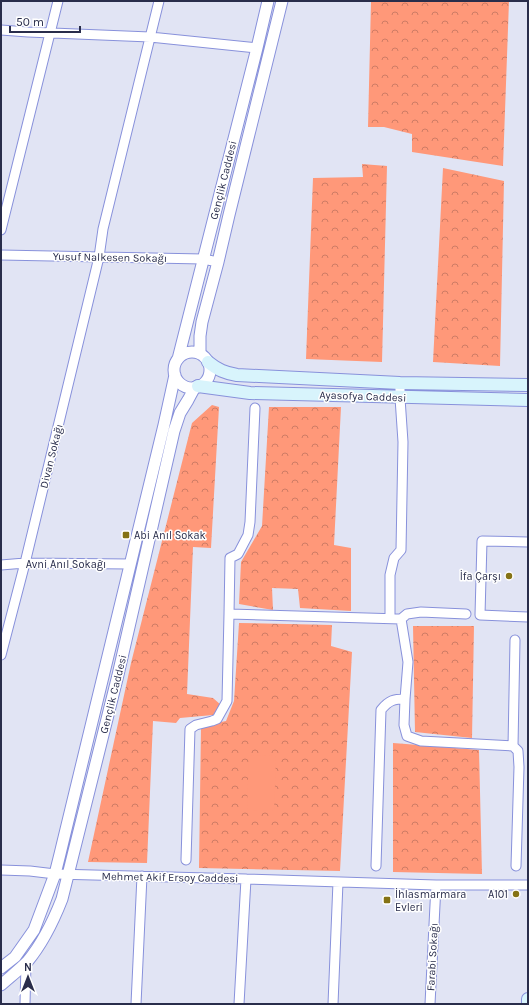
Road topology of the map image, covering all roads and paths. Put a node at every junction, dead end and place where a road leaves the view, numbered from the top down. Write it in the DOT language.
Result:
graph roads {
  1 [pos="58,1"];
  2 [pos="158,1"];
  3 [pos="268,1"];
  4 [pos="282,1"];
  5 [pos="1,30"];
  6 [pos="50,33"];
  7 [pos="150,37"];
  8 [pos="257,48"];
  9 [pos="1,230"];
  10 [pos="1,255"];
  11 [pos="99,257"];
  12 [pos="203,259"];
  13 [pos="218,262"];
  14 [pos="204,358"];
  15 [pos="178,359"];
  16 [pos="175,376"];
  17 [pos="400,383"];
  18 [pos="528,385"];
  19 [pos="197,387"];
  20 [pos="400,398"];
  21 [pos="528,400"];
  22 [pos="255,408"];
  23 [pos="528,542"];
  24 [pos="25,563"];
  25 [pos="1,564"];
  26 [pos="130,564"];
  27 [pos="228,614"];
  28 [pos="466,614"];
  29 [pos="528,617"];
  30 [pos="390,618"];
  31 [pos="401,619"];
  32 [pos="515,640"];
  33 [pos="1,655"];
  34 [pos="405,699"];
  35 [pos="513,746"];
  36 [pos="186,860"];
  37 [pos="376,866"];
  38 [pos="516,866"];
  39 [pos="1,870"];
  40 [pos="54,874"];
  41 [pos="68,874"];
  42 [pos="142,876"];
  43 [pos="246,879"];
  44 [pos="338,882"];
  45 [pos="436,885"];
  46 [pos="528,885"];
  47 [pos="26,962"];
  48 [pos="1,968"];
  49 [pos="1,985"];
  50 [pos="528,1000"];
  51 [pos="25,1004"];
  52 [pos="136,1004"];
  53 [pos="239,1004"];
  54 [pos="333,1004"];
  55 [pos="430,1004"];
  56 [pos="528,1004"];
  1 -- 6 [label="street"];
  2 -- 7 [label="street, Divan Sokağı"];
  3 -- 8 [label="street, Gençlik Caddesi"];
  4 -- 13 [label="street, Gençlik Caddesi"];
  5 -- 6 [label="street"];
  6 -- 7 [label="street"];
  6 -- 9 [label="street"];
  7 -- 8 [label="street"];
  7 -- 11 [label="street, Divan Sokağı"];
  8 -- 12 [label="street, Gençlik Caddesi"];
  10 -- 11 [label="street, Yusuf Nalkesen Sokağı"];
  11 -- 12 [label="street, Yusuf Nalkesen Sokağı"];
  11 -- 24 [label="street, Divan Sokağı"];
  12 -- 13 [label="street, Yusuf Nalkesen Sokağı"];
  12 -- 15 [label="street, Gençlik Caddesi"];
  13 -- 14 [label="street, Gençlik Caddesi"];
  14 -- 15 [label="street"];
  14 -- 17 [label="main road, Ayasofya Caddesi"];
  14 -- 19 [label="street"];
  15 -- 16 [label="street"];
  16 -- 19 [label="street"];
  16 -- 26 [label="street, Gençlik Caddesi"];
  17 -- 18 [label="main road, Ayasofya Caddesi"];
  17 -- 20 [label="street"];
  19 -- 20 [label="main road, Ayasofya Caddesi"];
  19 -- 41 [label="street, Gençlik Caddesi"];
  20 -- 21 [label="main road, Ayasofya Caddesi"];
  20 -- 30 [label="street"];
  22 -- 27 [label="street"];
  23 -- 29 [label="street"];
  24 -- 25 [label="street, Avni Anıl Sokağı"];
  24 -- 26 [label="street, Avni Anıl Sokağı"];
  24 -- 33 [label="street, Divan Sokağı"];
  26 -- 40 [label="street, Gençlik Caddesi"];
  27 -- 30 [label="street"];
  27 -- 36 [label="street"];
  28 -- 31 [label="street"];
  30 -- 31 [label="street"];
  31 -- 34 [label="street"];
  32 -- 35 [label="street"];
  34 -- 35 [label="street"];
  34 -- 37 [label="street"];
  35 -- 38 [label="street"];
  39 -- 40 [label="street, Mehmet Akif Ersoy Caddesi"];
  40 -- 41 [label="street, Mehmet Akif Ersoy Caddesi"];
  40 -- 48 [label="street, Gençlik Caddesi"];
  41 -- 42 [label="street, Mehmet Akif Ersoy Caddesi"];
  41 -- 47 [label="street, Gençlik Caddesi"];
  42 -- 43 [label="street, Mehmet Akif Ersoy Caddesi"];
  42 -- 52 [label="street"];
  43 -- 44 [label="street, Mehmet Akif Ersoy Caddesi"];
  43 -- 53 [label="street"];
  44 -- 45 [label="street, Mehmet Akif Ersoy Caddesi"];
  44 -- 54 [label="street"];
  45 -- 46 [label="street, Mehmet Akif Ersoy Caddesi"];
  45 -- 55 [label="street, Farabi Sokağı"];
  47 -- 49 [label="street, Gençlik Caddesi"];
  47 -- 51 [label="street"];
  50 -- 56 [label="main road"];
}
